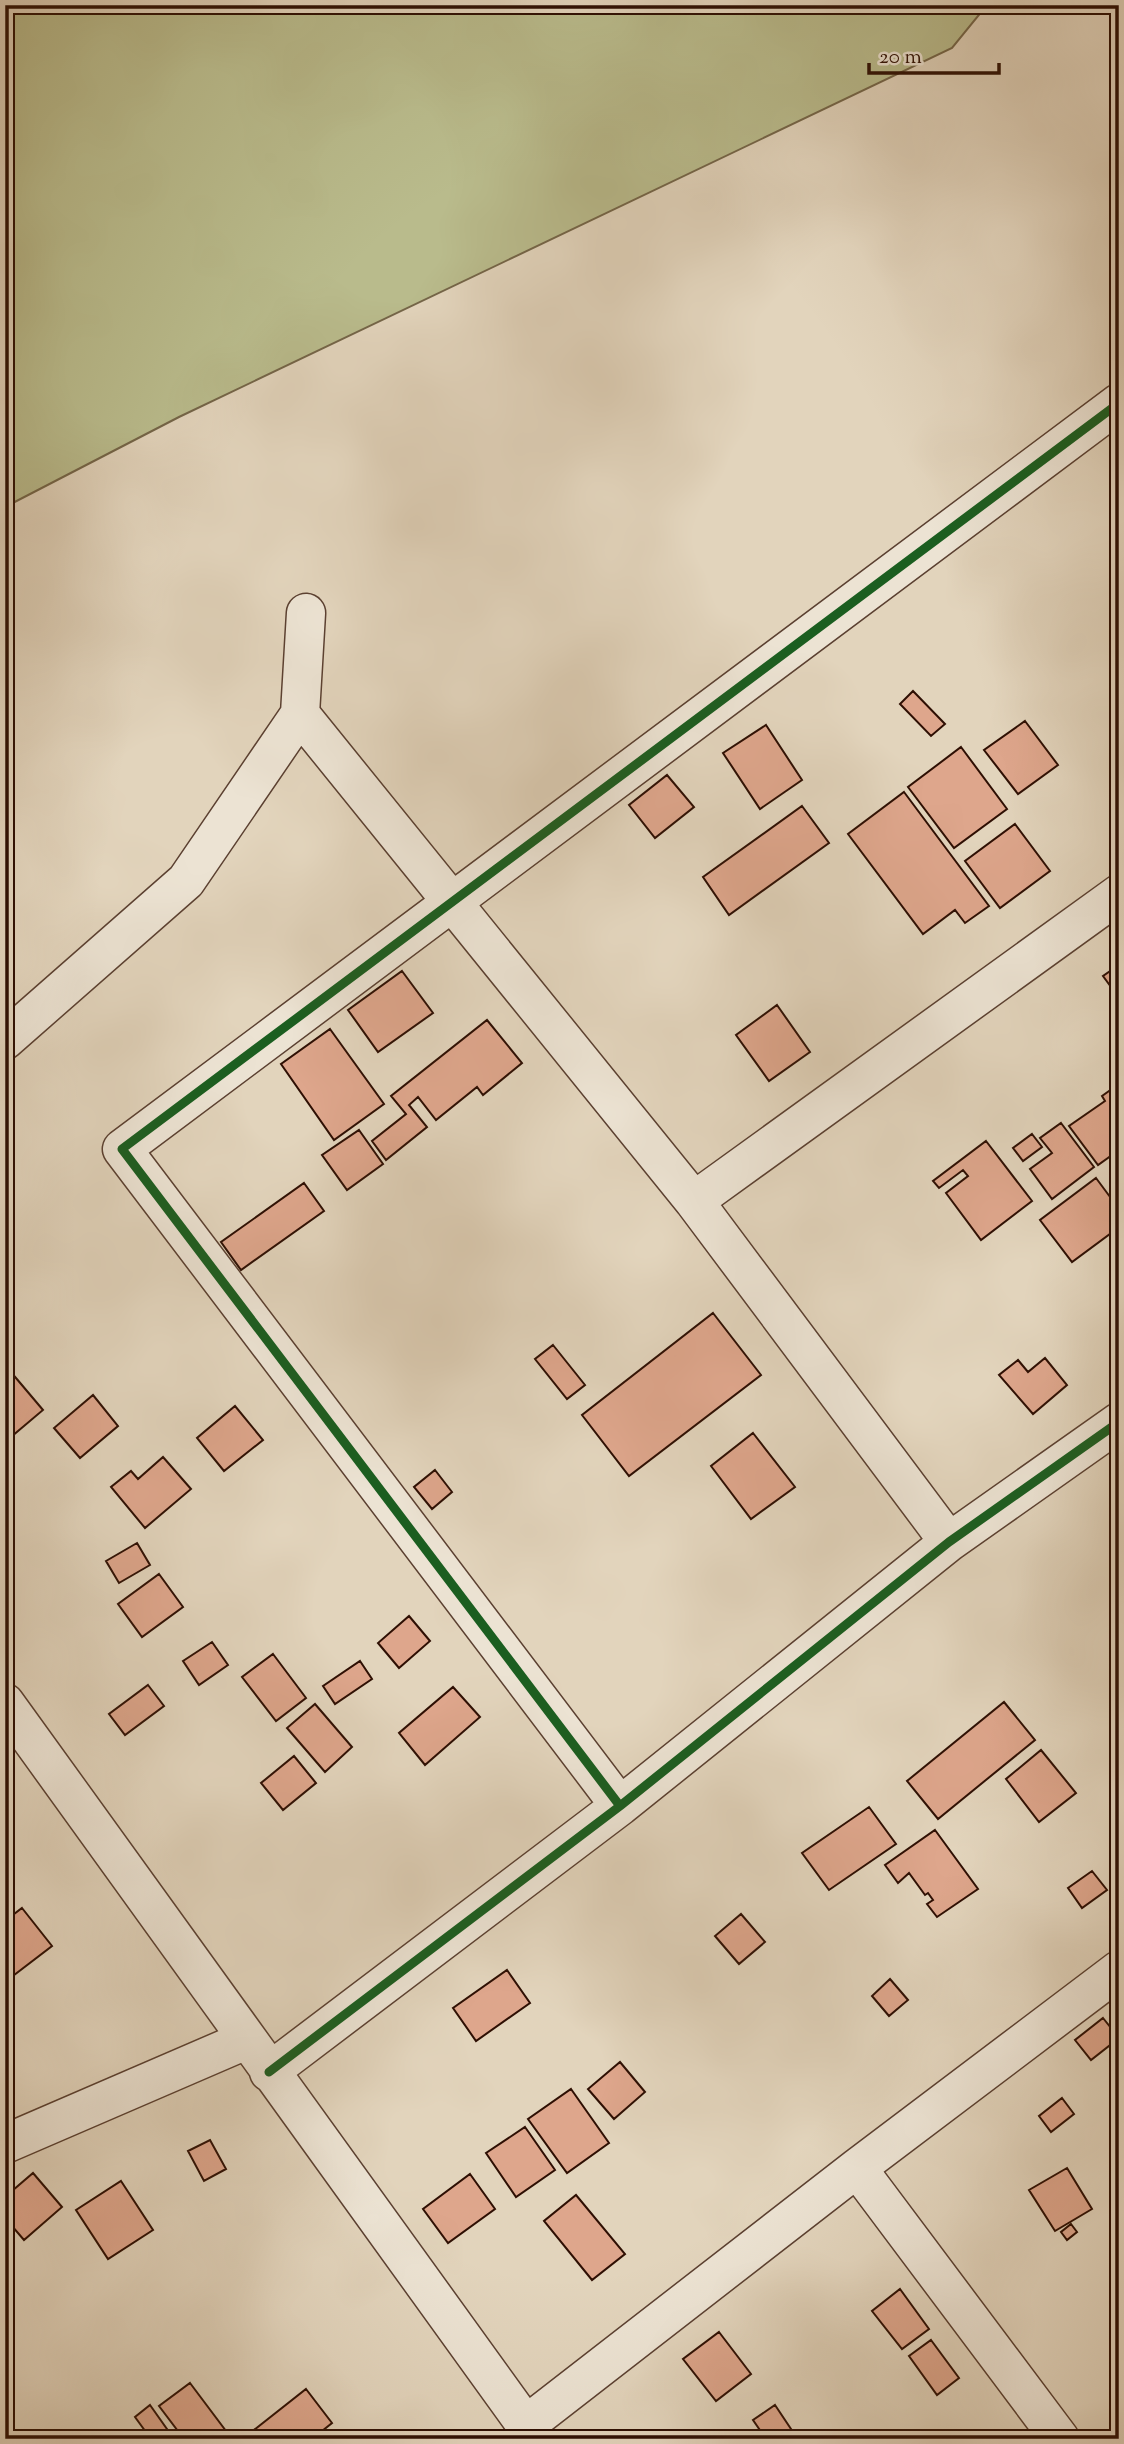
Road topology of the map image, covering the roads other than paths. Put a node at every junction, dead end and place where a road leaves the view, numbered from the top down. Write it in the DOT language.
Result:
graph roads {
  1 [pos="1118,405"];
  2 [pos="306,613"];
  3 [pos="300,714"];
  4 [pos="1119,894"];
  5 [pos="452,900"];
  6 [pos="5,1040"];
  7 [pos="694,1201"];
  8 [pos="1119,1422"];
  9 [pos="949,1542"];
  10 [pos="5,1703"];
  11 [pos="621,1806"];
  12 [pos="1119,1970"];
  13 [pos="246,2040"];
  14 [pos="269,2072"];
  15 [pos="5,2144"];
  16 [pos="857,2168"];
  17 [pos="531,2432"];
  18 [pos="1060,2439"];
  1 -- 5 [label="street"];
  2 -- 3 [label="street"];
  3 -- 5 [label="street"];
  3 -- 6 [label="street"];
  4 -- 7 [label="street"];
  5 -- 7 [label="street"];
  5 -- 11 [label="street"];
  7 -- 9 [label="street"];
  8 -- 9 [label="street"];
  9 -- 11 [label="street"];
  10 -- 13 [label="street"];
  11 -- 14 [label="street"];
  12 -- 16 [label="street"];
  13 -- 14 [label="street"];
  13 -- 15 [label="street"];
  14 -- 17 [label="street"];
  16 -- 17 [label="street"];
  16 -- 18 [label="street"];
}
